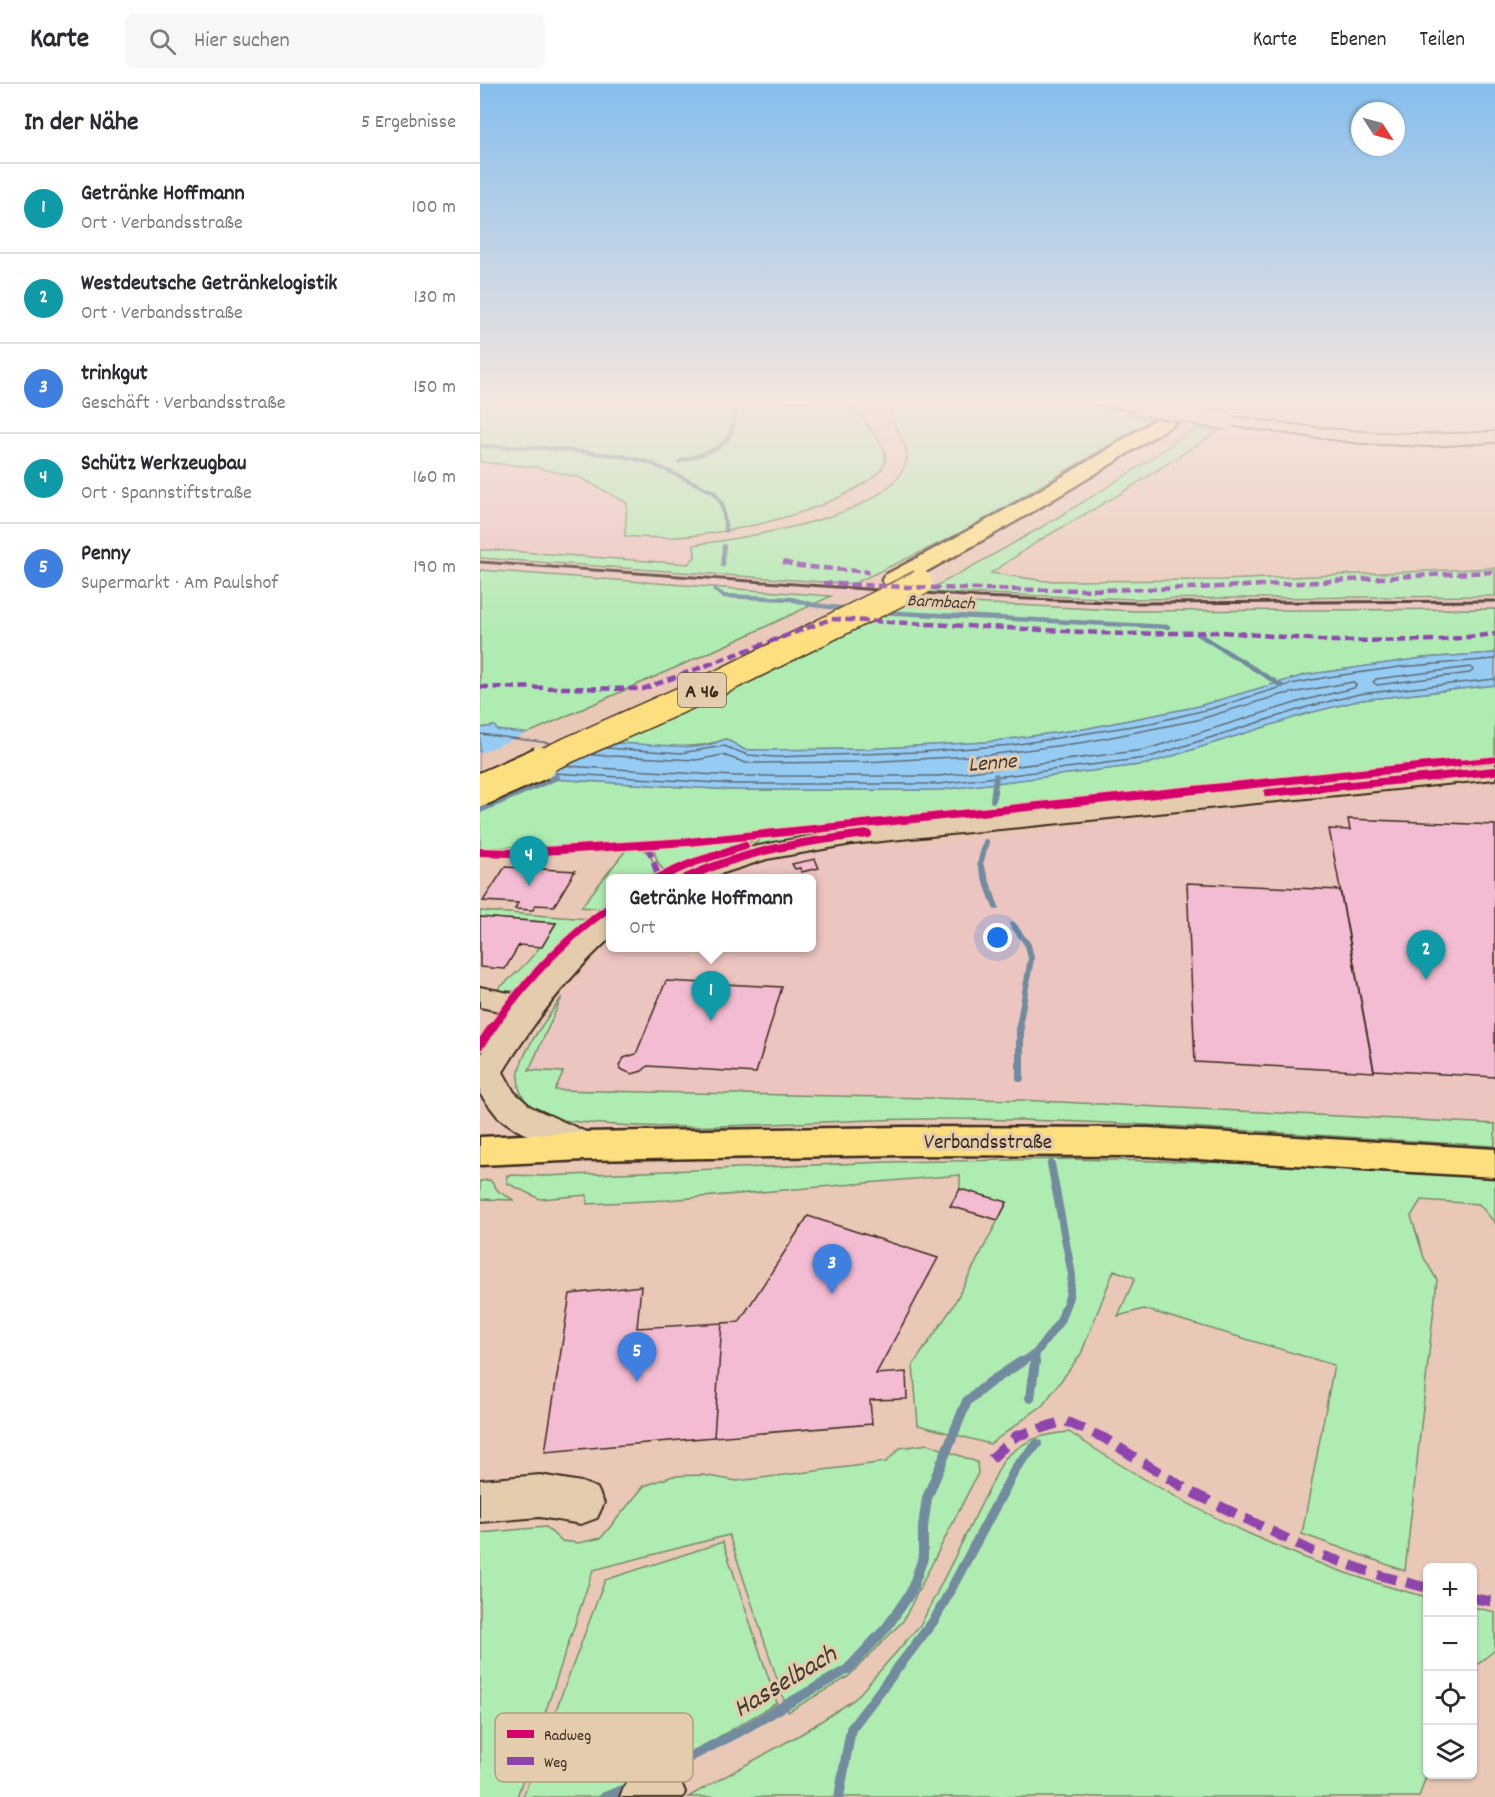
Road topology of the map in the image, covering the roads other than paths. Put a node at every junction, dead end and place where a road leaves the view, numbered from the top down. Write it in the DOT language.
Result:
graph roads {
  1 [pos="1071,481"];
  2 [pos="1097,481"];
  3 [pos="480,771"];
  4 [pos="1495,771"];
  5 [pos="480,790"];
  6 [pos="699,874"];
  7 [pos="606,927"];
  8 [pos="480,997"];
  9 [pos="529,1007"];
  10 [pos="483,1077"];
  11 [pos="584,1146"];
  12 [pos="480,1151"];
  13 [pos="1495,1163"];
  14 [pos="480,1501"];
  15 [pos="581,1503"];
  1 -- 3 [label="main road, A 46"];
  2 -- 5 [label="main road, A 46, bridge"];
  4 -- 6 [label="street"];
  7 -- 9 [label="street"];
  8 -- 9 [label="street"];
  9 -- 10 [label="street"];
  10 -- 11 [label="street"];
  11 -- 12 [label="main road, Verbandsstraße"];
  11 -- 13 [label="main road, Verbandsstraße"];
  14 -- 15 [label="street"];
}
